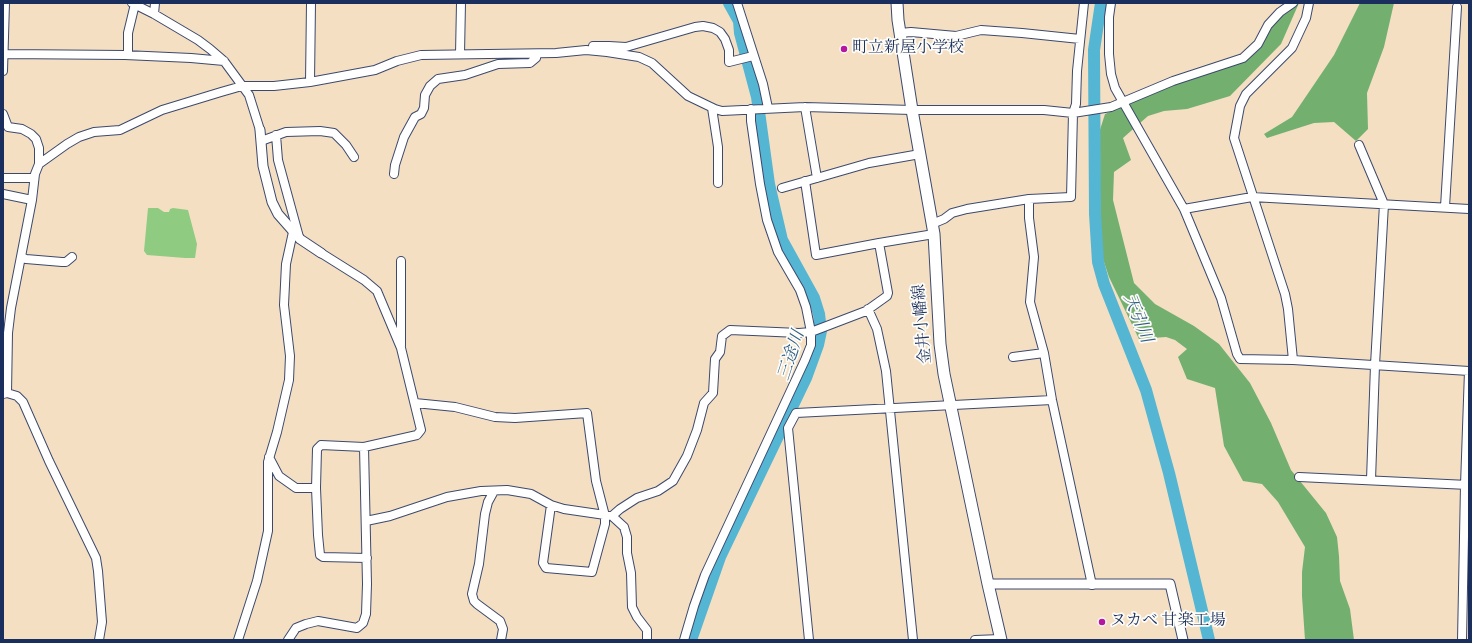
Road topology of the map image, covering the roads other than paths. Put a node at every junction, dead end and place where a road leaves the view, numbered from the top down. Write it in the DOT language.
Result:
graph roads {
  1 [pos="5,3"];
  2 [pos="133,3"];
  3 [pos="155,3"];
  4 [pos="311,3"];
  5 [pos="461,3"];
  6 [pos="737,3"];
  7 [pos="897,3"];
  8 [pos="1084,3"];
  9 [pos="1111,3"];
  10 [pos="1293,3"];
  11 [pos="1309,3"];
  12 [pos="1457,7"];
  13 [pos="154,14"];
  14 [pos="900,33"];
  15 [pos="1080,39"];
  16 [pos="555,49"];
  17 [pos="5,54"];
  18 [pos="460,54"];
  19 [pos="538,54"];
  20 [pos="128,55"];
  21 [pos="753,56"];
  22 [pos="224,61"];
  23 [pos="3,71"];
  24 [pos="310,82"];
  25 [pos="242,86"];
  26 [pos="1122,102"];
  27 [pos="805,107"];
  28 [pos="712,108"];
  29 [pos="767,108"];
  30 [pos="751,109"];
  31 [pos="912,110"];
  32 [pos="1074,113"];
  33 [pos="3,114"];
  34 [pos="260,130"];
  35 [pos="276,135"];
  36 [pos="261,141"];
  37 [pos="1359,145"];
  38 [pos="920,154"];
  39 [pos="354,157"];
  40 [pos="40,164"];
  41 [pos="394,174"];
  42 [pos="3,178"];
  43 [pos="34,178"];
  44 [pos="818,178"];
  45 [pos="805,182"];
  46 [pos="718,183"];
  47 [pos="782,188"];
  48 [pos="3,194"];
  49 [pos="1252,197"];
  50 [pos="1029,199"];
  51 [pos="32,200"];
  52 [pos="1384,204"];
  53 [pos="1445,207"];
  54 [pos="1184,209"];
  55 [pos="1469,209"];
  56 [pos="933,229"];
  57 [pos="293,232"];
  58 [pos="300,239"];
  59 [pos="879,243"];
  60 [pos="320,252"];
  61 [pos="21,257"];
  62 [pos="72,257"];
  63 [pos="401,261"];
  64 [pos="868,309"];
  65 [pos="811,332"];
  66 [pos="401,348"];
  67 [pos="1044,353"];
  68 [pos="1013,358"];
  69 [pos="1293,360"];
  70 [pos="1375,366"];
  71 [pos="1469,371"];
  72 [pos="5,394"];
  73 [pos="1052,400"];
  74 [pos="415,403"];
  75 [pos="951,405"];
  76 [pos="890,409"];
  77 [pos="364,447"];
  78 [pos="269,457"];
  79 [pos="1299,476"];
  80 [pos="1370,480"];
  81 [pos="1467,485"];
  82 [pos="316,488"];
  83 [pos="494,491"];
  84 [pos="551,505"];
  85 [pos="608,516"];
  86 [pos="366,521"];
  87 [pos="367,558"];
  88 [pos="988,584"];
  89 [pos="1092,585"];
  90 [pos="1001,639"];
  91 [pos="99,640"];
  92 [pos="238,640"];
  93 [pos="288,640"];
  94 [pos="501,640"];
  95 [pos="647,640"];
  96 [pos="684,640"];
  97 [pos="809,640"];
  98 [pos="913,640"];
  99 [pos="975,640"];
  100 [pos="1183,640"];
  101 [pos="1462,640"];
  1 -- 17 [label="street"];
  2 -- 13 [label="street"];
  2 -- 20 [label="street"];
  3 -- 13 [label="street"];
  4 -- 24 [label="street"];
  5 -- 18 [label="street"];
  6 -- 21 [label="street"];
  7 -- 14 [label="main road, 金井小幡線"];
  8 -- 15 [label="street"];
  9 -- 26 [label="street"];
  10 -- 26 [label="street"];
  11 -- 49 [label="street"];
  12 -- 53 [label="street"];
  13 -- 22 [label="street"];
  14 -- 15 [label="street"];
  14 -- 31 [label="main road, 金井小幡線"];
  15 -- 32 [label="street"];
  16 -- 21 [label="street"];
  17 -- 20 [label="street"];
  17 -- 23 [label="street"];
  18 -- 19 [label="street"];
  18 -- 24 [label="street"];
  19 -- 28 [label="street"];
  19 -- 41 [label="street"];
  20 -- 22 [label="street"];
  21 -- 29 [label="street"];
  22 -- 25 [label="street"];
  24 -- 25 [label="street"];
  25 -- 34 [label="street"];
  25 -- 40 [label="street"];
  26 -- 32 [label="street"];
  26 -- 54 [label="street"];
  27 -- 29 [label="street"];
  27 -- 31 [label="street"];
  27 -- 44 [label="street"];
  28 -- 30 [label="street"];
  28 -- 46 [label="street"];
  29 -- 30 [label="street"];
  30 -- 65 [label="street"];
  31 -- 32 [label="street"];
  31 -- 38 [label="main road, 金井小幡線"];
  32 -- 50 [label="street"];
  33 -- 40 [label="street"];
  34 -- 36 [label="street"];
  35 -- 36 [label="street"];
  35 -- 39 [label="street"];
  35 -- 58 [label="street"];
  36 -- 57 [label="street"];
  37 -- 52 [label="street"];
  38 -- 44 [label="street"];
  38 -- 56 [label="main road, 金井小幡線"];
  40 -- 43 [label="street"];
  42 -- 43 [label="street"];
  43 -- 51 [label="street"];
  44 -- 45 [label="street"];
  45 -- 47 [label="street"];
  45 -- 59 [label="street"];
  48 -- 51 [label="street"];
  49 -- 52 [label="street"];
  49 -- 54 [label="street"];
  49 -- 69 [label="street"];
  50 -- 56 [label="street"];
  50 -- 67 [label="street"];
  51 -- 61 [label="street"];
  52 -- 53 [label="street"];
  52 -- 70 [label="street"];
  53 -- 55 [label="street"];
  54 -- 69 [label="street"];
  56 -- 59 [label="street"];
  56 -- 75 [label="main road, 金井小幡線"];
  57 -- 58 [label="street"];
  57 -- 78 [label="street"];
  58 -- 60 [label="street"];
  59 -- 64 [label="street"];
  60 -- 66 [label="street"];
  61 -- 62 [label="street"];
  61 -- 72 [label="street"];
  63 -- 66 [label="street"];
  64 -- 65 [label="street"];
  64 -- 76 [label="street"];
  65 -- 85 [label="street"];
  65 -- 96 [label="street"];
  66 -- 74 [label="street"];
  67 -- 68 [label="street"];
  67 -- 73 [label="street"];
  69 -- 70 [label="street"];
  70 -- 71 [label="street"];
  70 -- 80 [label="street"];
  71 -- 81 [label="street"];
  72 -- 91 [label="street"];
  73 -- 75 [label="street"];
  73 -- 89 [label="street"];
  74 -- 77 [label="street"];
  74 -- 85 [label="street"];
  75 -- 76 [label="street"];
  75 -- 88 [label="main road, 金井小幡線"];
  76 -- 97 [label="street"];
  76 -- 98 [label="street"];
  77 -- 82 [label="street"];
  77 -- 86 [label="street"];
  78 -- 82 [label="street"];
  78 -- 92 [label="street"];
  79 -- 80 [label="street"];
  80 -- 81 [label="street"];
  81 -- 101 [label="street"];
  82 -- 87 [label="street"];
  83 -- 84 [label="street"];
  83 -- 86 [label="street"];
  83 -- 94 [label="street"];
  84 -- 85 [label="street"];
  84 -- 85 [label="street"];
  85 -- 95 [label="street"];
  86 -- 87 [label="street"];
  87 -- 93 [label="street"];
  88 -- 89 [label="street"];
  88 -- 90 [label="main road, 金井小幡線"];
  89 -- 100 [label="street"];
  90 -- 99 [label="street"];
}
